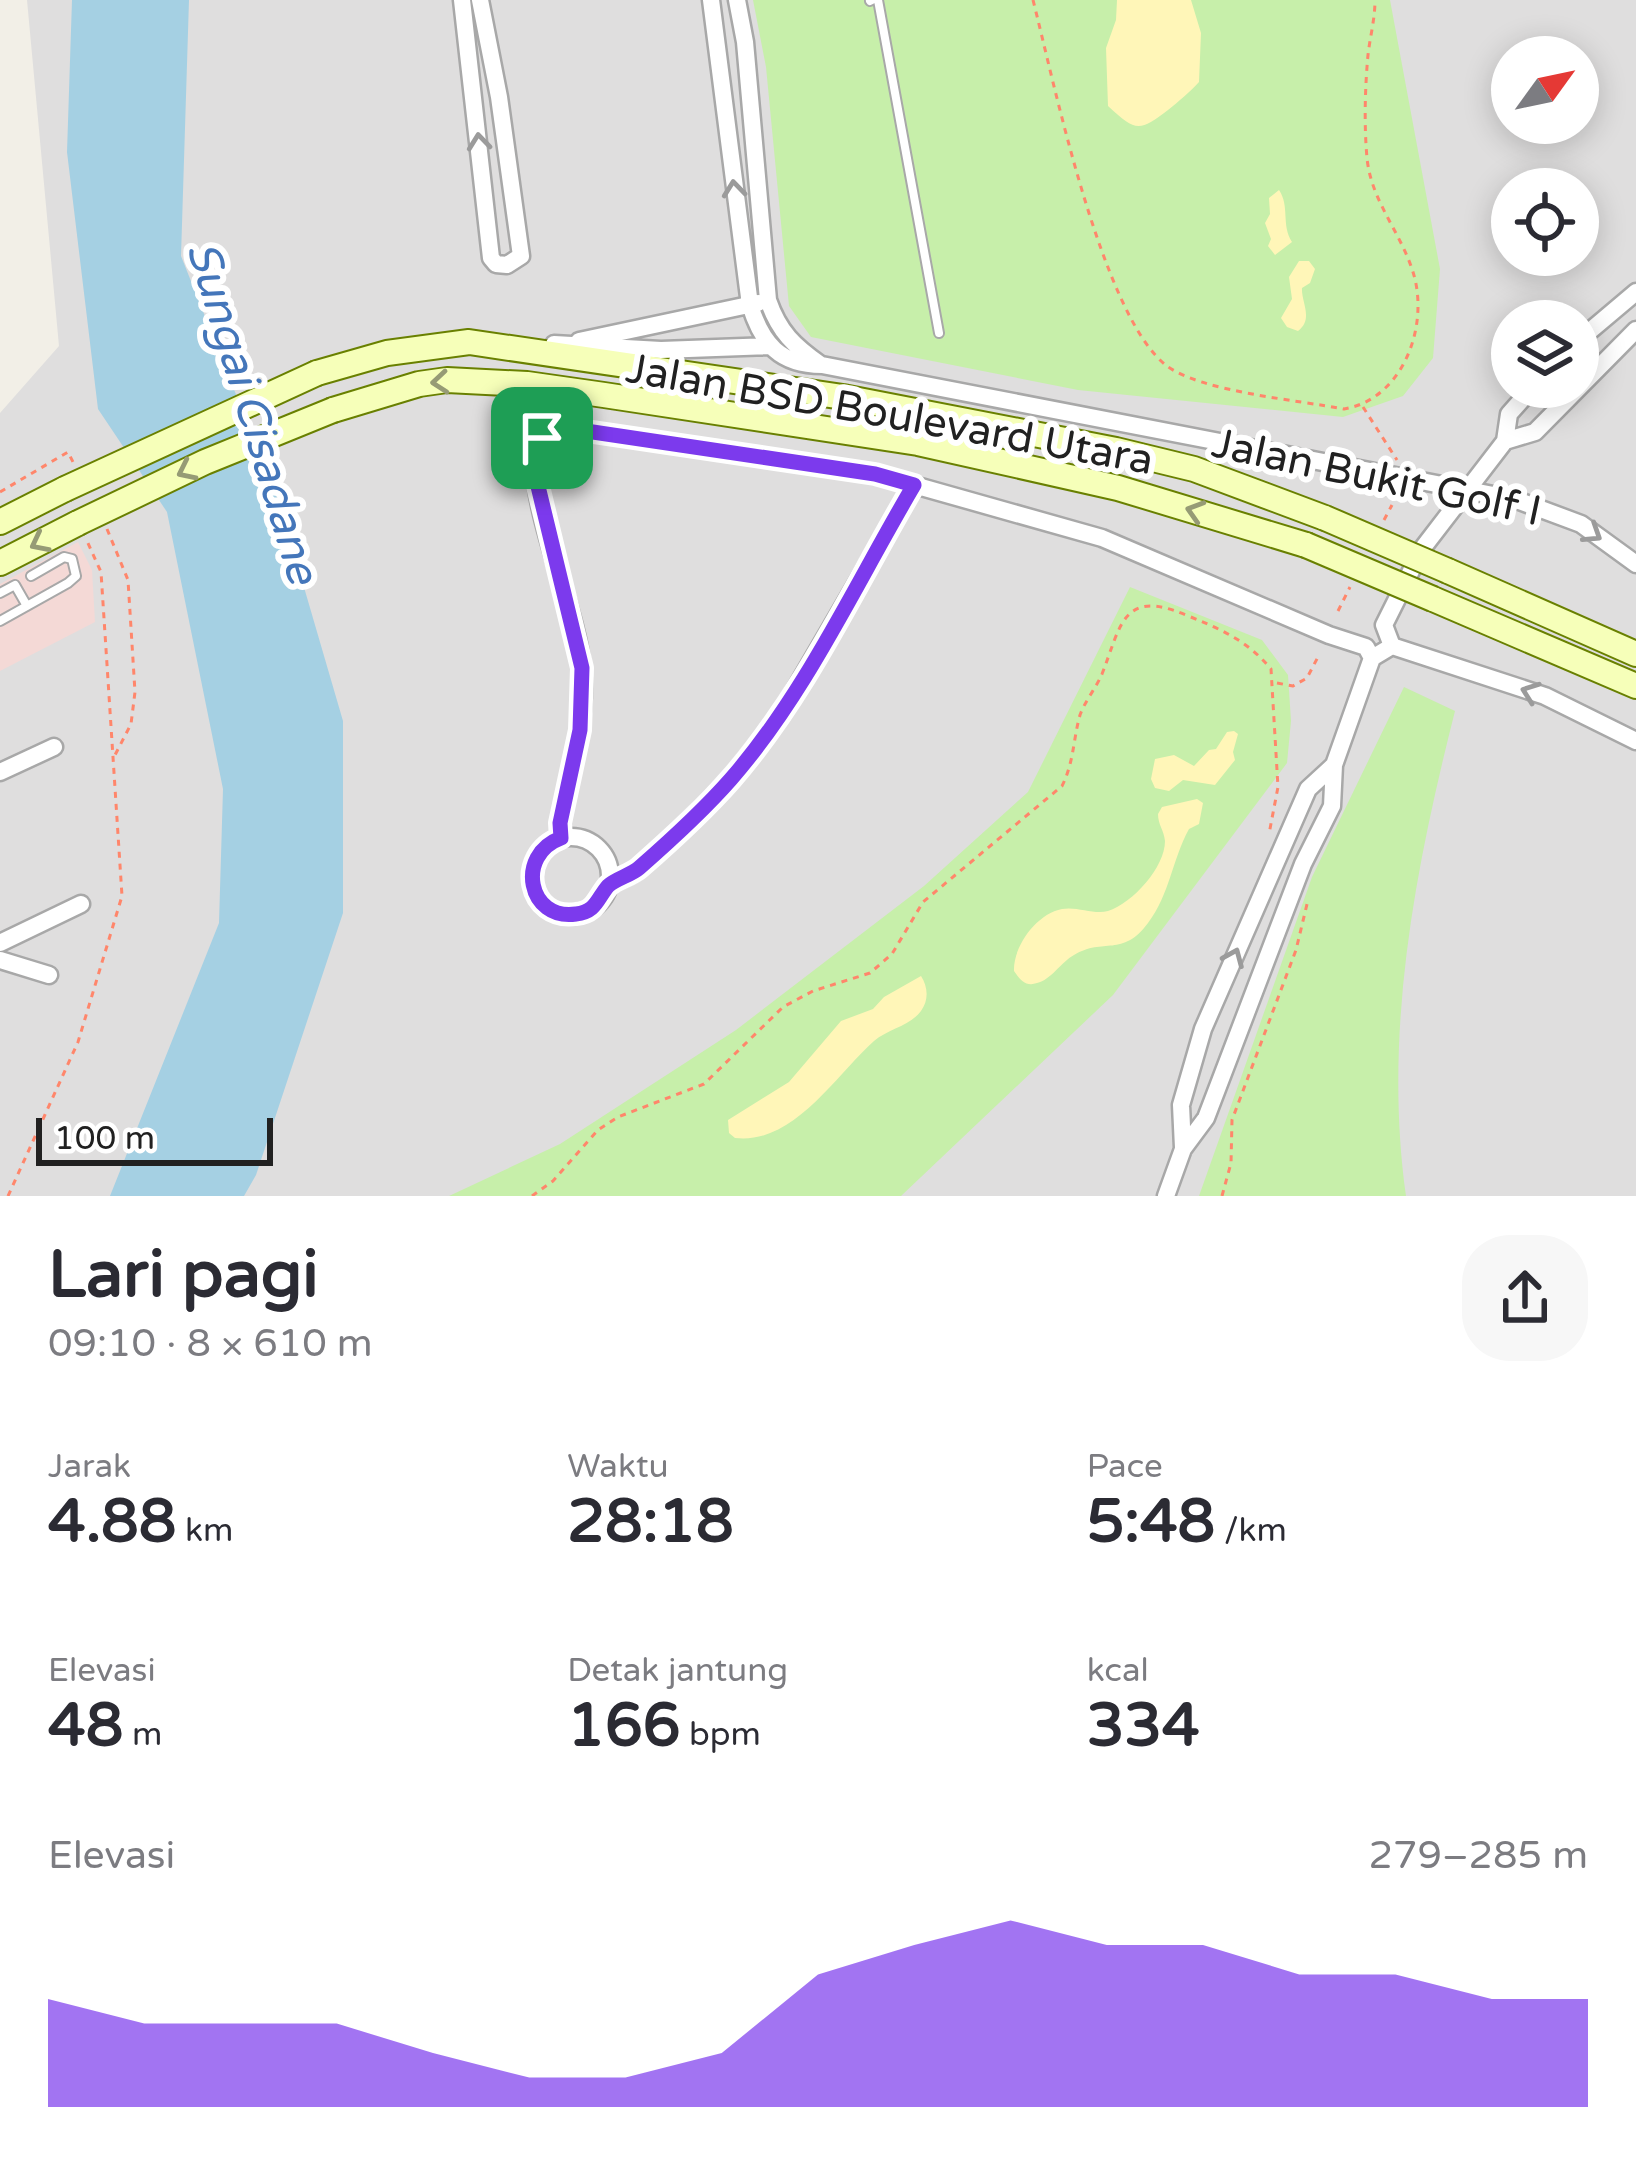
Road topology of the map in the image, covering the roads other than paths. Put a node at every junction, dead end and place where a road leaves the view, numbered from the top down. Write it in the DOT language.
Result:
graph roads {
  1 [pos="462,0"];
  2 [pos="480,0"];
  3 [pos="711,0"];
  4 [pos="737,0"];
  5 [pos="874,0"];
  6 [pos="1636,292"];
  7 [pos="759,303"];
  8 [pos="1599,323"];
  9 [pos="1636,330"];
  10 [pos="939,333"];
  11 [pos="470,341"];
  12 [pos="566,345"];
  13 [pos="768,346"];
  14 [pos="822,365"];
  15 [pos="1514,408"];
  16 [pos="1505,440"];
  17 [pos="914,485"];
  18 [pos="1466,490"];
  19 [pos="0,522"];
  20 [pos="0,563"];
  21 [pos="1636,564"];
  22 [pos="31,576"];
  23 [pos="0,593"];
  24 [pos="27,606"];
  25 [pos="0,621"];
  26 [pos="1389,641"];
  27 [pos="1369,653"];
  28 [pos="1636,654"];
  29 [pos="1636,686"];
  30 [pos="1636,741"];
  31 [pos="54,747"];
  32 [pos="1334,765"];
  33 [pos="0,772"];
  34 [pos="561,838"];
  35 [pos="1279,851"];
  36 [pos="1304,864"];
  37 [pos="609,885"];
  38 [pos="81,904"];
  39 [pos="0,943"];
  40 [pos="0,960"];
  41 [pos="49,975"];
  42 [pos="1203,1029"];
  43 [pos="1236,1041"];
  44 [pos="1183,1149"];
  45 [pos="1166,1196"];
  2 -- 1 [label="street, one-way"];
  7 -- 3 [label="street, one-way"];
  4 -- 7 [label="street"];
  5 -- 10 [label="lane"];
  6 -- 8 [label="street"];
  7 -- 12 [label="street, Jalan Bukit Golf I"];
  7 -- 13 [label="street"];
  7 -- 14 [label="street"];
  9 -- 16 [label="street"];
  11 -- 12 [label="street, Jalan Bukit Golf I"];
  11 -- 19 [label="main road, Jalan BSD Boulevard Utara, bridge"];
  11 -- 28 [label="main road, Jalan BSD Boulevard Utara, bridge"];
  12 -- 13 [label="street, Jalan Bukit Golf I"];
  13 -- 14 [label="street, Jalan Bukit Golf I"];
  14 -- 18 [label="street, Jalan Bukit Golf I"];
  15 -- 16 [label="street"];
  16 -- 18 [label="street"];
  17 -- 27 [label="street"];
  17 -- 34 [label="street"];
  17 -- 37 [label="street"];
  18 -- 21 [label="street, Jalan Bukit Golf I, one-way"];
  18 -- 26 [label="street"];
  29 -- 20 [label="main road, Jalan BSD Boulevard Utara, one-way, bridge"];
  22 -- 24 [label="lane"];
  23 -- 24 [label="lane"];
  24 -- 25 [label="lane"];
  26 -- 27 [label="street"];
  30 -- 26 [label="street, one-way"];
  27 -- 32 [label="street"];
  31 -- 33 [label="street"];
  32 -- 35 [label="street"];
  32 -- 36 [label="street"];
  34 -- 37 [label="street"];
  34 -- 37 [label="street"];
  35 -- 36 [label="street"];
  42 -- 35 [label="street, one-way"];
  36 -- 43 [label="street"];
  38 -- 39 [label="street"];
  40 -- 41 [label="street"];
  42 -- 43 [label="street"];
  42 -- 44 [label="street"];
  43 -- 44 [label="street"];
  44 -- 45 [label="street"];
}
